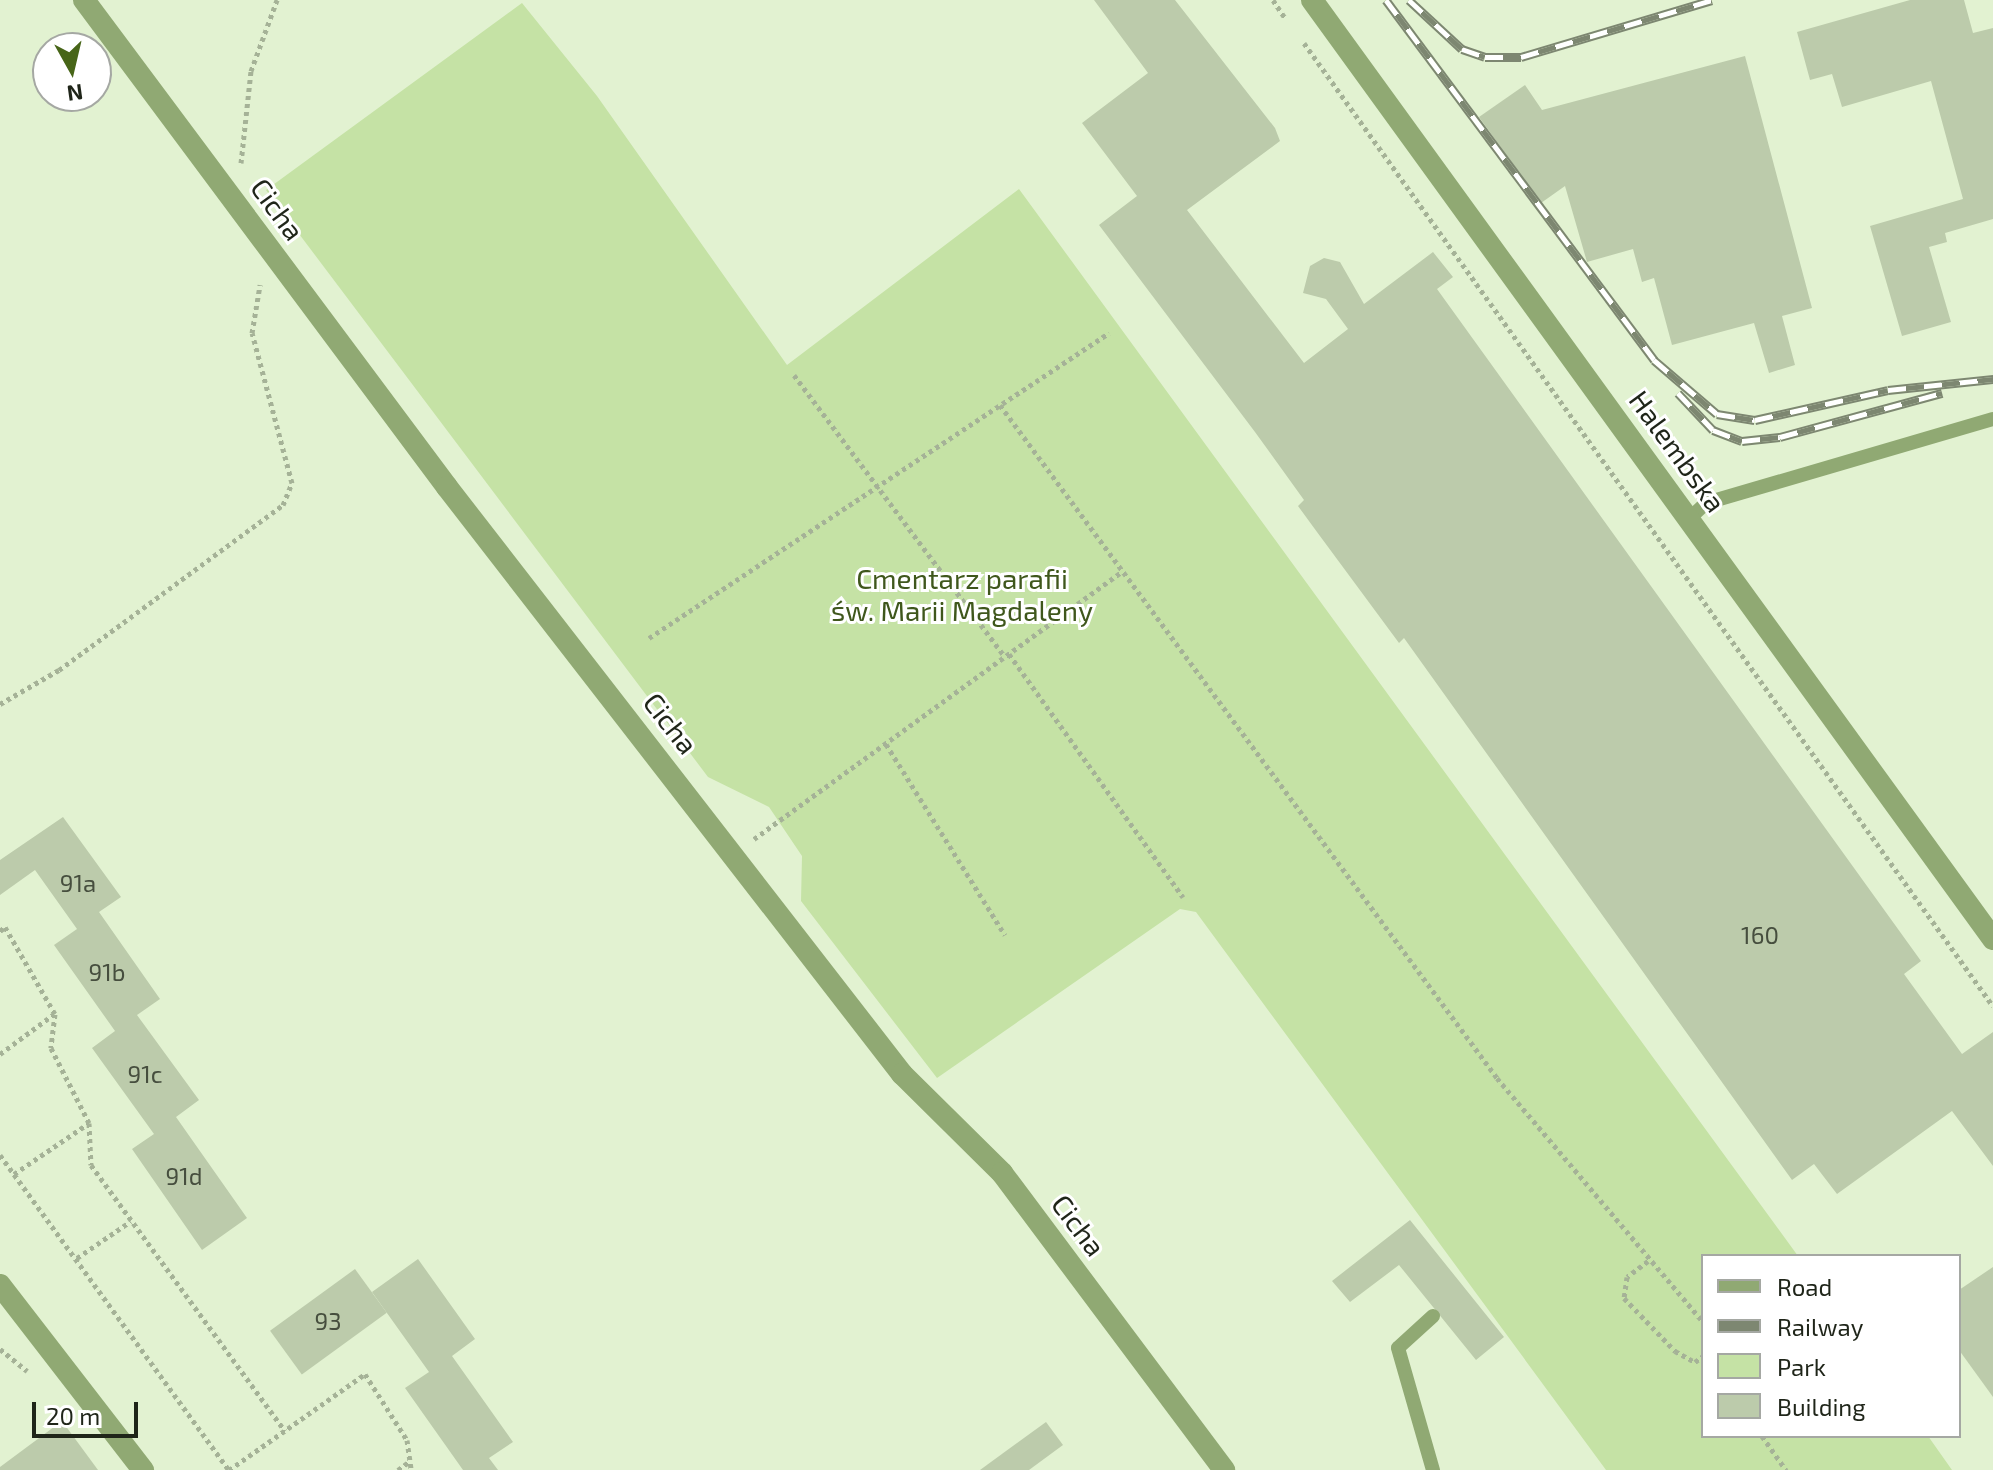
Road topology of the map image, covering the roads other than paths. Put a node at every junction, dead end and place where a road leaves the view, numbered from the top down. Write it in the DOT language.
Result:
graph roads {
  1 [pos="84,0"];
  2 [pos="1312,0"];
  3 [pos="1993,419"];
  4 [pos="1690,518"];
  5 [pos="1993,939"];
  6 [pos="0,1285"];
  7 [pos="1433,1316"];
  8 [pos="143,1470"];
  9 [pos="1224,1470"];
  10 [pos="1433,1470"];
  1 -- 9 [label="street, Cicha"];
  2 -- 4 [label="street, Halembska"];
  3 -- 4 [label="lane"];
  4 -- 5 [label="street, Halembska"];
  6 -- 8 [label="street"];
  7 -- 10 [label="lane"];
}
